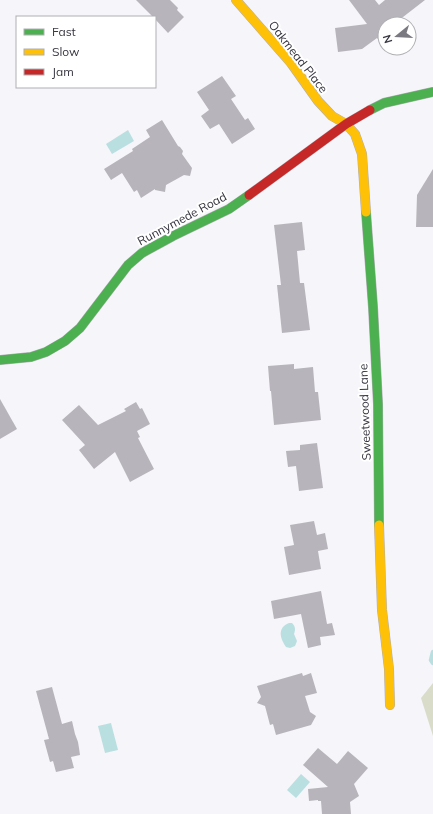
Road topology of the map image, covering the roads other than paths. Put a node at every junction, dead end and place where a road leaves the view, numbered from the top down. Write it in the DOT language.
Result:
graph roads {
  1 [pos="236,0"];
  2 [pos="433,92"];
  3 [pos="346,124"];
  4 [pos="0,360"];
  5 [pos="390,705"];
  1 -- 3 [label="street, Oakmead Place"];
  2 -- 3 [label="street, Runnymede Road"];
  3 -- 4 [label="street, Runnymede Road"];
  3 -- 5 [label="street, Sweetwood Lane"];
}
